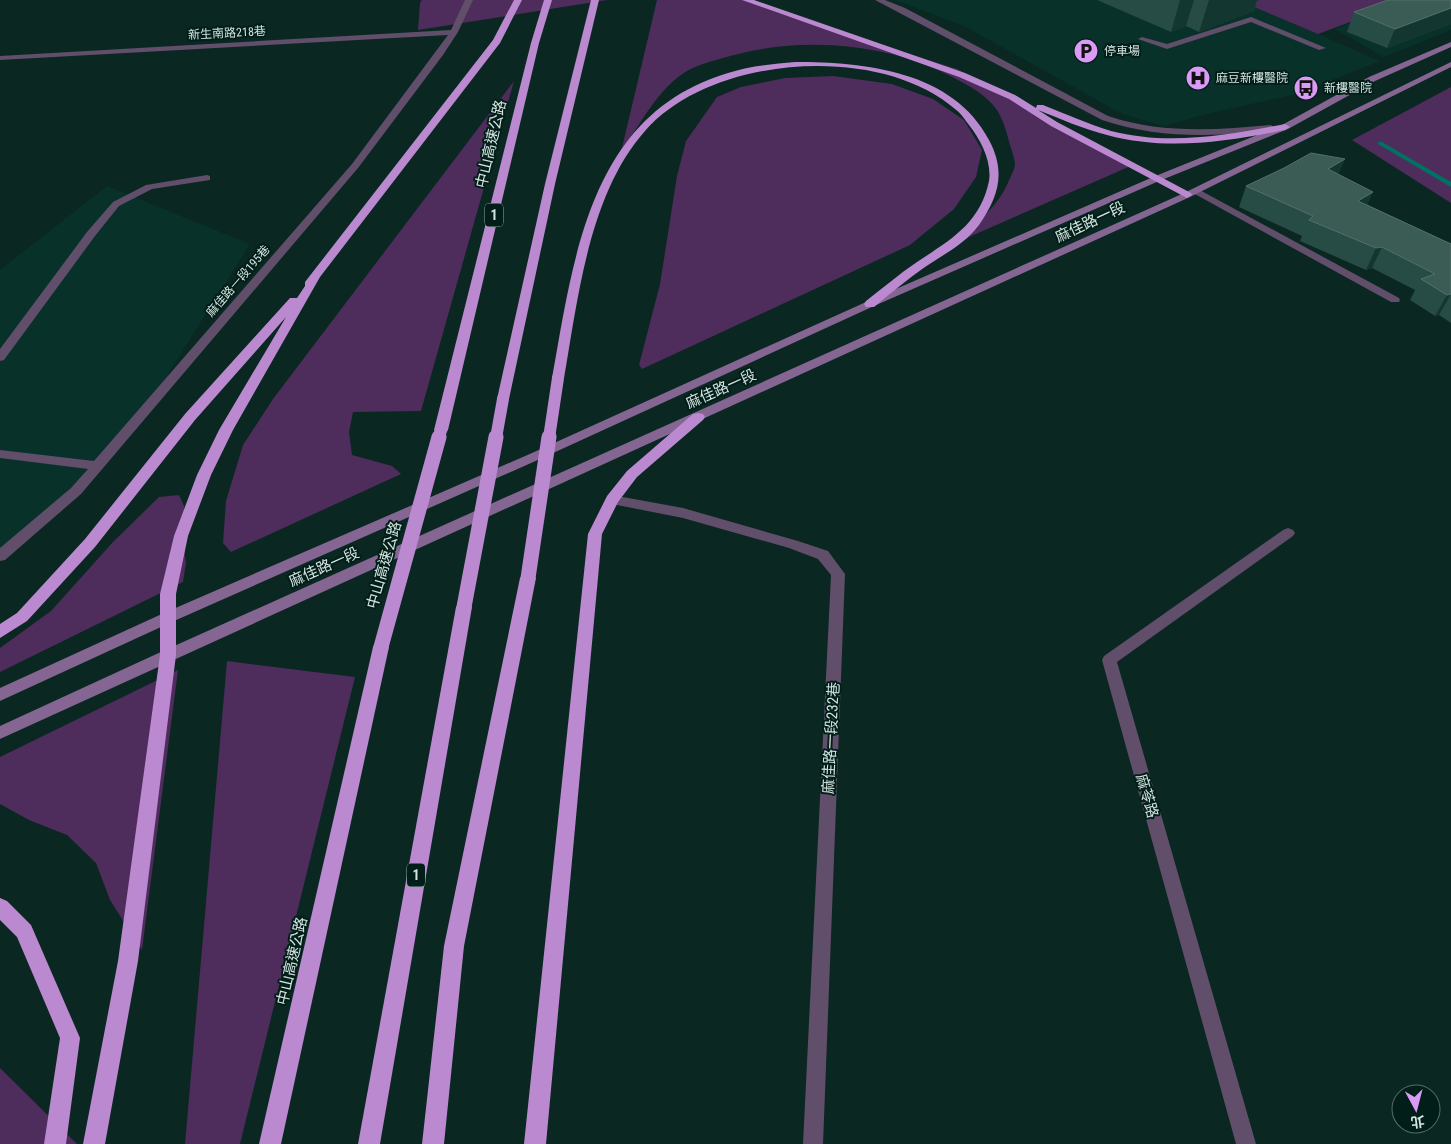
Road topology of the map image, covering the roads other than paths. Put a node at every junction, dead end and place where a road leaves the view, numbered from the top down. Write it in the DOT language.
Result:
graph roads {
  1 [pos="469,0"];
  2 [pos="518,0"];
  3 [pos="548,0"];
  4 [pos="596,0"];
  5 [pos="746,0"];
  6 [pos="879,0"];
  7 [pos="454,32"];
  8 [pos="1142,39"];
  9 [pos="1451,44"];
  10 [pos="1322,48"];
  11 [pos="0,58"];
  12 [pos="1451,64"];
  13 [pos="1012,97"];
  14 [pos="1285,127"];
  15 [pos="207,178"];
  16 [pos="1156,179"];
  17 [pos="1191,193"];
  18 [pos="315,278"];
  19 [pos="1395,300"];
  20 [pos="870,304"];
  21 [pos="0,357"];
  22 [pos="698,417"];
  23 [pos="0,454"];
  24 [pos="98,466"];
  25 [pos="612,500"];
  26 [pos="1288,533"];
  27 [pos="0,556"];
  28 [pos="169,617"];
  29 [pos="0,632"];
  30 [pos="168,655"];
  31 [pos="0,695"];
  32 [pos="0,733"];
  33 [pos="0,907"];
  34 [pos="55,1144"];
  35 [pos="94,1144"];
  36 [pos="270,1144"];
  37 [pos="369,1144"];
  38 [pos="433,1144"];
  39 [pos="535,1144"];
  40 [pos="814,1144"];
  41 [pos="1246,1144"];
  1 -- 7 [label="street, 麻佳路一段195巷"];
  2 -- 18 [label="highway"];
  3 -- 36 [label="highway, 中山高速公路 / 1, bridge"];
  4 -- 37 [label="highway, 1, bridge"];
  5 -- 13 [label="highway"];
  6 -- 14 [label="street"];
  7 -- 11 [label="street, 新生南路218巷"];
  7 -- 24 [label="street, 麻佳路一段195巷"];
  8 -- 10 [label="street"];
  9 -- 14 [label="main road, 麻佳路一段"];
  12 -- 17 [label="main road, 麻佳路一段"];
  13 -- 14 [label="highway"];
  13 -- 16 [label="highway"];
  14 -- 16 [label="main road, 麻佳路一段"];
  15 -- 21 [label="lane"];
  16 -- 17 [label="highway"];
  16 -- 20 [label="main road, 麻佳路一段"];
  17 -- 19 [label="street"];
  17 -- 22 [label="main road, 麻佳路一段"];
  18 -- 28 [label="highway"];
  18 -- 29 [label="highway"];
  20 -- 28 [label="main road, 麻佳路一段"];
  20 -- 38 [label="highway, bridge"];
  22 -- 25 [label="highway"];
  22 -- 30 [label="main road, 麻佳路一段"];
  23 -- 24 [label="street"];
  24 -- 27 [label="street, 麻佳路一段195巷"];
  25 -- 39 [label="highway"];
  25 -- 40 [label="street, 麻佳路一段232巷"];
  26 -- 41 [label="street, 麻苓路"];
  28 -- 30 [label="highway"];
  28 -- 31 [label="main road, 麻佳路一段"];
  30 -- 32 [label="main road, 麻佳路一段"];
  30 -- 35 [label="highway"];
  33 -- 34 [label="highway"];
}
